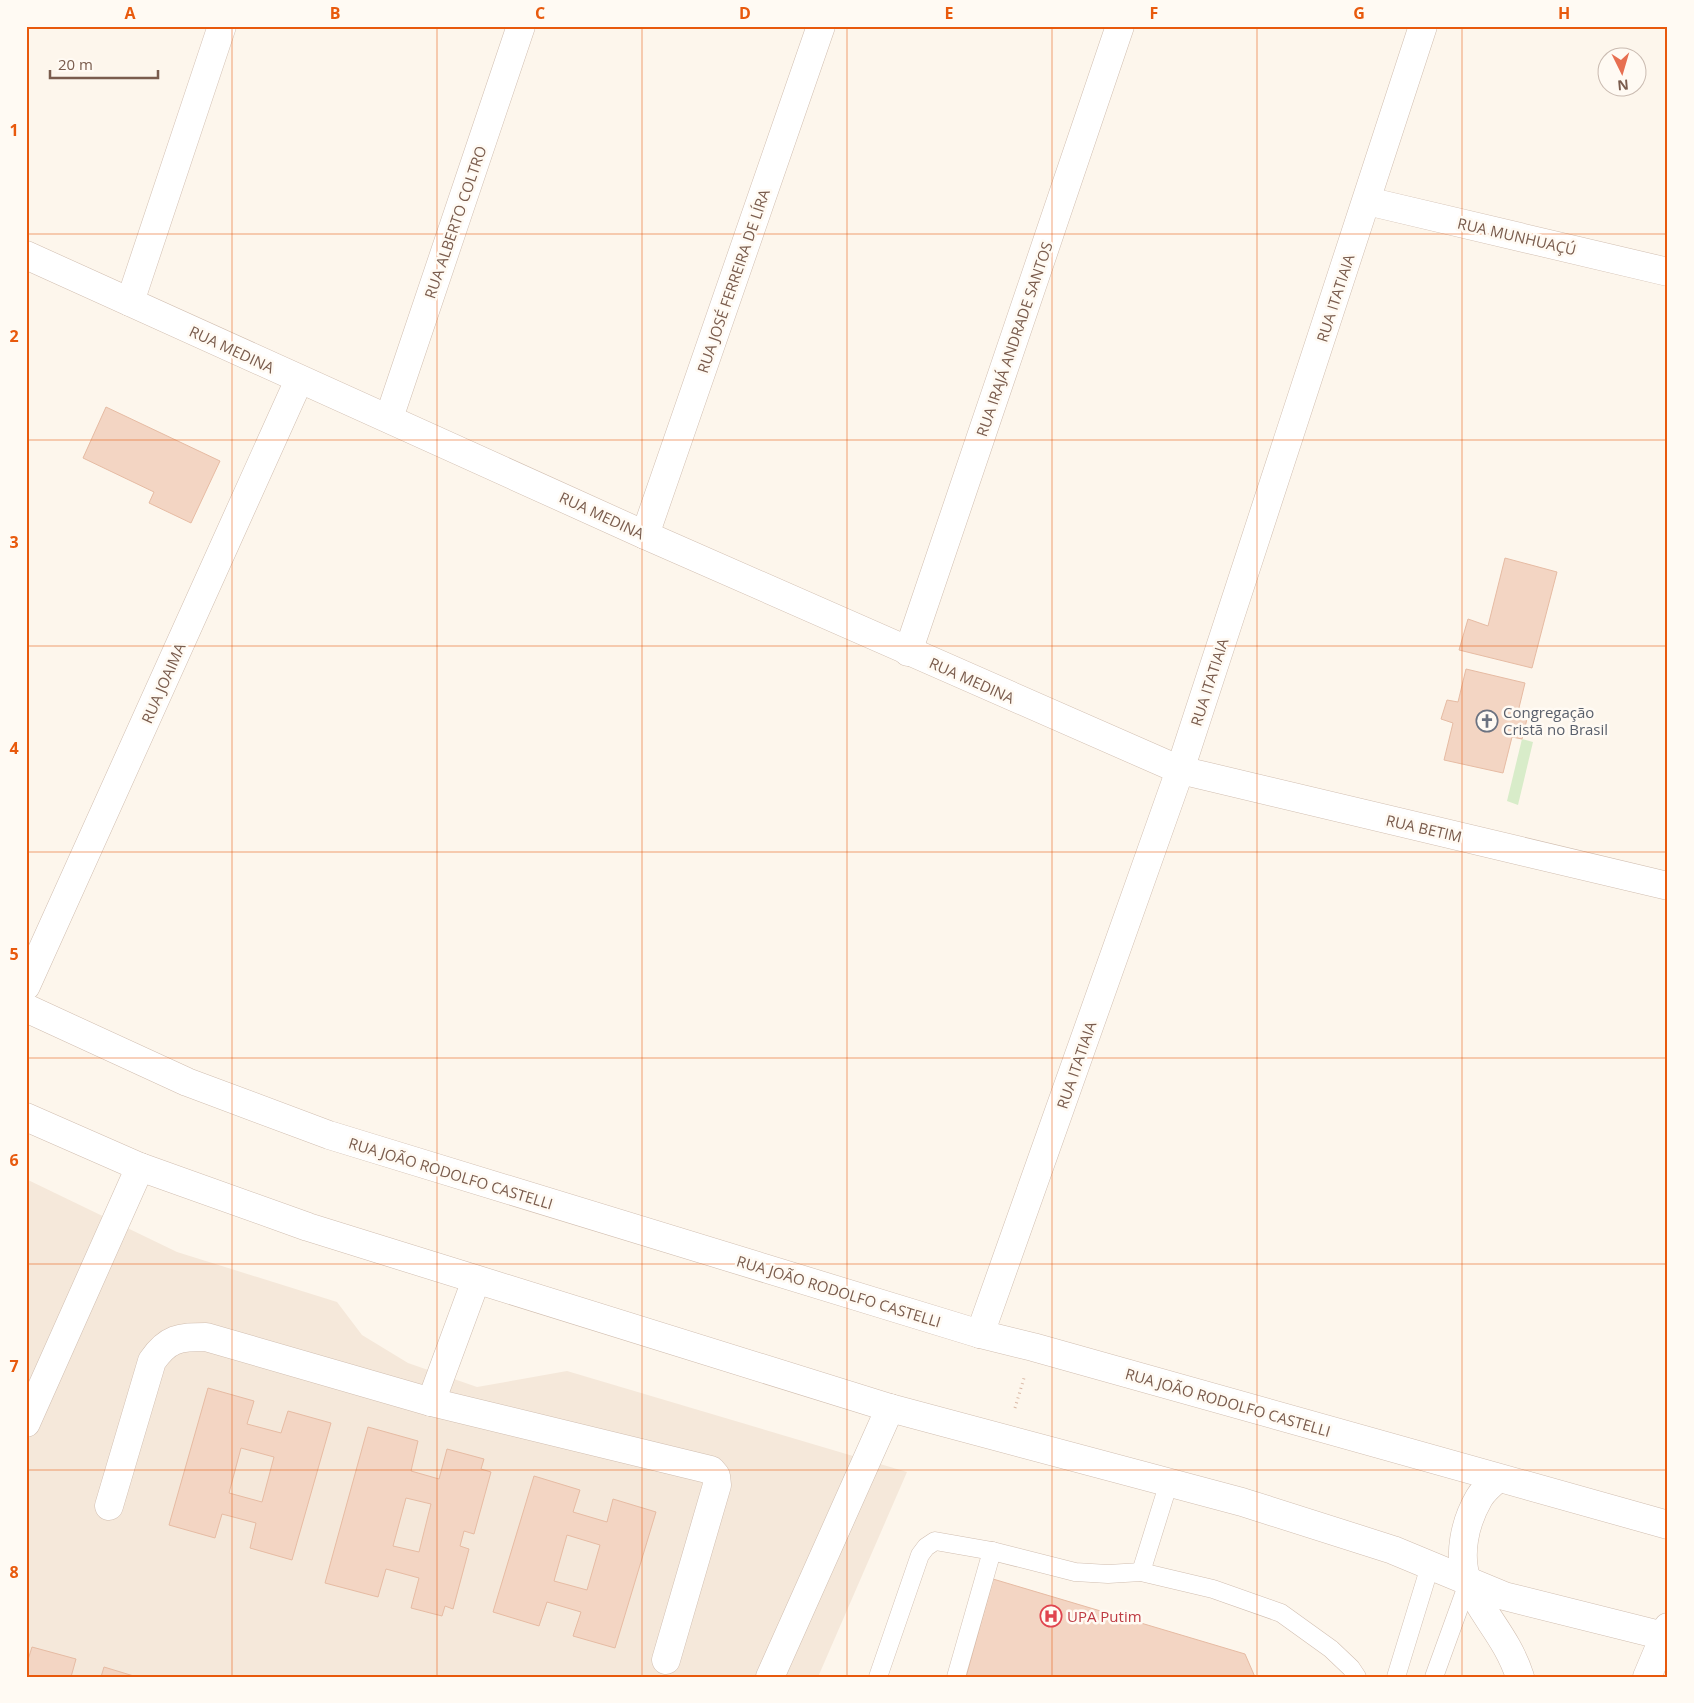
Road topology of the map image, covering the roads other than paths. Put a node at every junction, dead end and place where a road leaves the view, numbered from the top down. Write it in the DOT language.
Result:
graph roads {
  1 [pos="222,26"];
  2 [pos="521,26"];
  3 [pos="821,26"];
  4 [pos="1120,26"];
  5 [pos="1423,26"];
  6 [pos="1367,201"];
  7 [pos="26,255"];
  8 [pos="1668,272"];
  9 [pos="130,302"];
  10 [pos="299,380"];
  11 [pos="388,418"];
  12 [pos="645,535"];
  13 [pos="908,652"];
  14 [pos="1180,770"];
  15 [pos="1668,886"];
  16 [pos="26,986"];
  17 [pos="26,1008"];
  18 [pos="26,1117"];
  19 [pos="140,1167"];
  20 [pos="476,1280"];
  21 [pos="980,1334"];
  22 [pos="430,1402"];
  23 [pos="890,1408"];
  24 [pos="26,1423"];
  25 [pos="1497,1478"];
  26 [pos="1169,1482"];
  27 [pos="109,1506"];
  28 [pos="1668,1525"];
  29 [pos="992,1551"];
  30 [pos="1430,1566"];
  31 [pos="1141,1572"];
  32 [pos="1468,1582"];
  33 [pos="1666,1634"];
  34 [pos="666,1660"];
  35 [pos="770,1677"];
  36 [pos="878,1677"];
  37 [pos="956,1677"];
  38 [pos="1357,1677"];
  39 [pos="1396,1677"];
  40 [pos="1434,1677"];
  41 [pos="1520,1677"];
  42 [pos="1647,1677"];
  1 -- 9 [label="street"];
  2 -- 11 [label="street, RUA ALBERTO COLTRO"];
  3 -- 12 [label="street, RUA JOSÉ FERREIRA DE LÍRA"];
  4 -- 13 [label="street, RUA IRAJÁ ANDRADE SANTOS"];
  5 -- 6 [label="street, RUA ITATIAIA"];
  6 -- 8 [label="street, RUA MUNHUAÇÚ"];
  6 -- 14 [label="street, RUA ITATIAIA"];
  7 -- 9 [label="street, RUA MEDINA"];
  9 -- 10 [label="street, RUA MEDINA"];
  10 -- 11 [label="street, RUA MEDINA"];
  10 -- 16 [label="street, RUA JOAIMA"];
  11 -- 12 [label="street, RUA MEDINA"];
  12 -- 13 [label="street, RUA MEDINA"];
  13 -- 14 [label="street, RUA MEDINA"];
  14 -- 15 [label="street, RUA BETIM"];
  14 -- 21 [label="street, RUA ITATIAIA"];
  17 -- 21 [label="street, RUA JOÃO RODOLFO CASTELLI"];
  18 -- 19 [label="street"];
  19 -- 20 [label="street"];
  19 -- 24 [label="street"];
  20 -- 22 [label="street"];
  20 -- 23 [label="street"];
  21 -- 25 [label="street, RUA JOÃO RODOLFO CASTELLI"];
  22 -- 27 [label="street"];
  22 -- 34 [label="street"];
  23 -- 26 [label="street"];
  23 -- 35 [label="street"];
  25 -- 28 [label="street, RUA JOÃO RODOLFO CASTELLI"];
  25 -- 32 [label="street"];
  26 -- 30 [label="street"];
  26 -- 31 [label="lane"];
  29 -- 31 [label="lane"];
  29 -- 36 [label="lane"];
  29 -- 37 [label="lane"];
  30 -- 32 [label="street"];
  30 -- 39 [label="lane"];
  31 -- 38 [label="lane"];
  32 -- 33 [label="street"];
  32 -- 40 [label="lane"];
  32 -- 41 [label="street"];
  33 -- 42 [label="street"];
}
